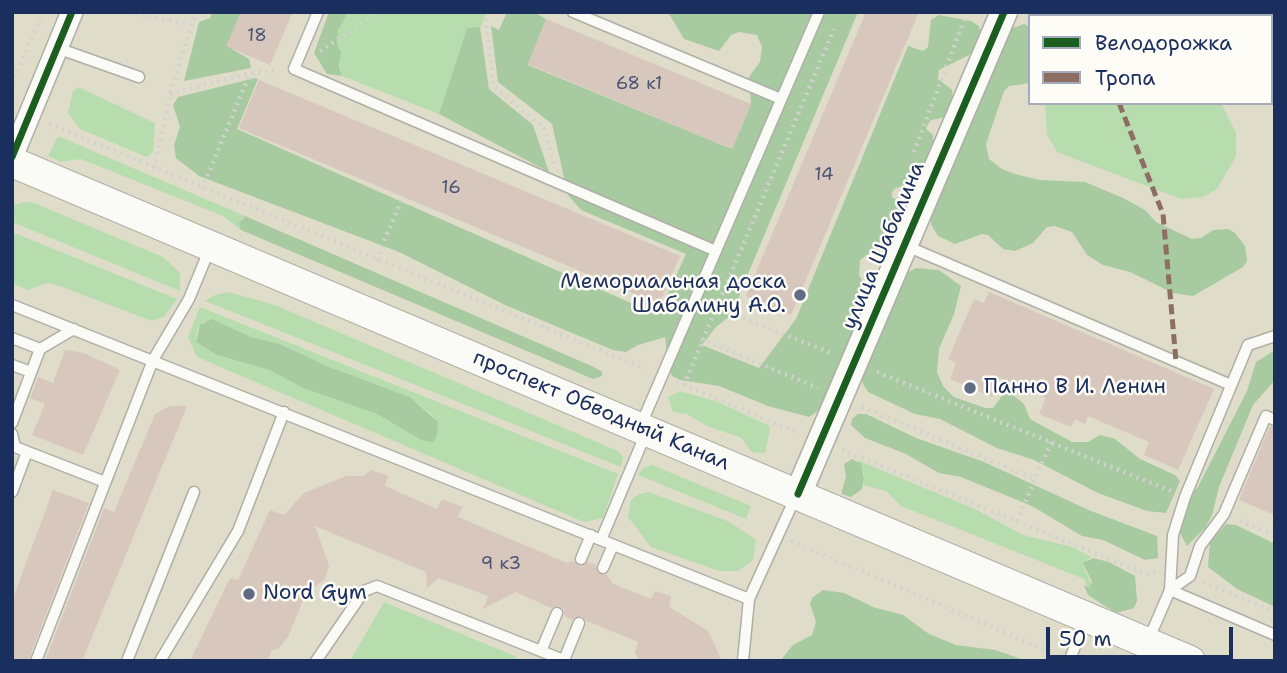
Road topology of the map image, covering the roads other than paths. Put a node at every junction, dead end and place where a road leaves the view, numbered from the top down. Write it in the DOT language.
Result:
graph roads {
  1 [pos="72,12"];
  2 [pos="318,12"];
  3 [pos="573,12"];
  4 [pos="818,12"];
  5 [pos="1004,12"];
  6 [pos="57,48"];
  7 [pos="139,77"];
  8 [pos="781,99"];
  9 [pos="12,159"];
  10 [pos="904,245"];
  11 [pos="211,246"];
  12 [pos="716,251"];
  13 [pos="12,305"];
  14 [pos="74,329"];
  15 [pos="1275,336"];
  16 [pos="12,338"];
  17 [pos="40,349"];
  18 [pos="152,360"];
  19 [pos="12,365"];
  20 [pos="31,372"];
  21 [pos="1231,385"];
  22 [pos="15,405"];
  23 [pos="284,412"];
  24 [pos="1275,420"];
  25 [pos="12,423"];
  26 [pos="644,428"];
  27 [pos="12,434"];
  28 [pos="27,452"];
  29 [pos="105,482"];
  30 [pos="12,492"];
  31 [pos="194,492"];
  32 [pos="798,494"];
  33 [pos="596,537"];
  34 [pos="613,545"];
  35 [pos="581,559"];
  36 [pos="603,568"];
  37 [pos="1170,590"];
  38 [pos="749,599"];
  39 [pos="557,613"];
  40 [pos="1087,617"];
  41 [pos="579,623"];
  42 [pos="1275,635"];
  43 [pos="1147,643"];
  44 [pos="541,651"];
  45 [pos="551,658"];
  46 [pos="565,660"];
  47 [pos="36,661"];
  48 [pos="127,661"];
  49 [pos="160,661"];
  50 [pos="316,661"];
  51 [pos="743,661"];
  52 [pos="1070,661"];
  53 [pos="1190,661"];
  1 -- 6 [label="street"];
  2 -- 12 [label="lane"];
  3 -- 8 [label="lane"];
  4 -- 8 [label="lane"];
  5 -- 10 [label="street, улица Шабалина"];
  6 -- 7 [label="lane"];
  6 -- 9 [label="street"];
  8 -- 12 [label="lane"];
  9 -- 11 [label="main road, проспект Обводный Канал"];
  10 -- 21 [label="lane"];
  10 -- 32 [label="street, улица Шабалина"];
  11 -- 18 [label="lane"];
  11 -- 26 [label="main road, проспект Обводный Канал"];
  12 -- 26 [label="lane"];
  13 -- 14 [label="lane"];
  14 -- 17 [label="lane"];
  14 -- 18 [label="lane"];
  15 -- 21 [label="lane"];
  16 -- 17 [label="lane"];
  17 -- 20 [label="lane"];
  18 -- 23 [label="lane"];
  18 -- 29 [label="lane"];
  19 -- 20 [label="lane"];
  20 -- 22 [label="lane"];
  21 -- 37 [label="lane"];
  22 -- 25 [label="lane"];
  23 -- 33 [label="lane"];
  23 -- 49 [label="lane"];
  24 -- 37 [label="lane"];
  26 -- 32 [label="main road, проспект Обводный Канал"];
  26 -- 33 [label="lane"];
  27 -- 28 [label="lane"];
  28 -- 29 [label="lane"];
  28 -- 30 [label="lane"];
  29 -- 47 [label="lane"];
  31 -- 48 [label="lane"];
  32 -- 38 [label="lane"];
  32 -- 40 [label="main road, проспект Обводный Канал"];
  33 -- 34 [label="lane"];
  33 -- 35 [label="lane"];
  34 -- 36 [label="lane"];
  34 -- 38 [label="lane"];
  37 -- 42 [label="lane"];
  37 -- 43 [label="lane"];
  38 -- 51 [label="lane"];
  39 -- 44 [label="lane"];
  40 -- 43 [label="main road, проспект Обводный Канал"];
  40 -- 52 [label="lane"];
  41 -- 46 [label="lane"];
  43 -- 53 [label="main road, проспект Обводный Канал"];
  44 -- 45 [label="lane"];
  44 -- 50 [label="lane"];
  45 -- 46 [label="lane"];
}
